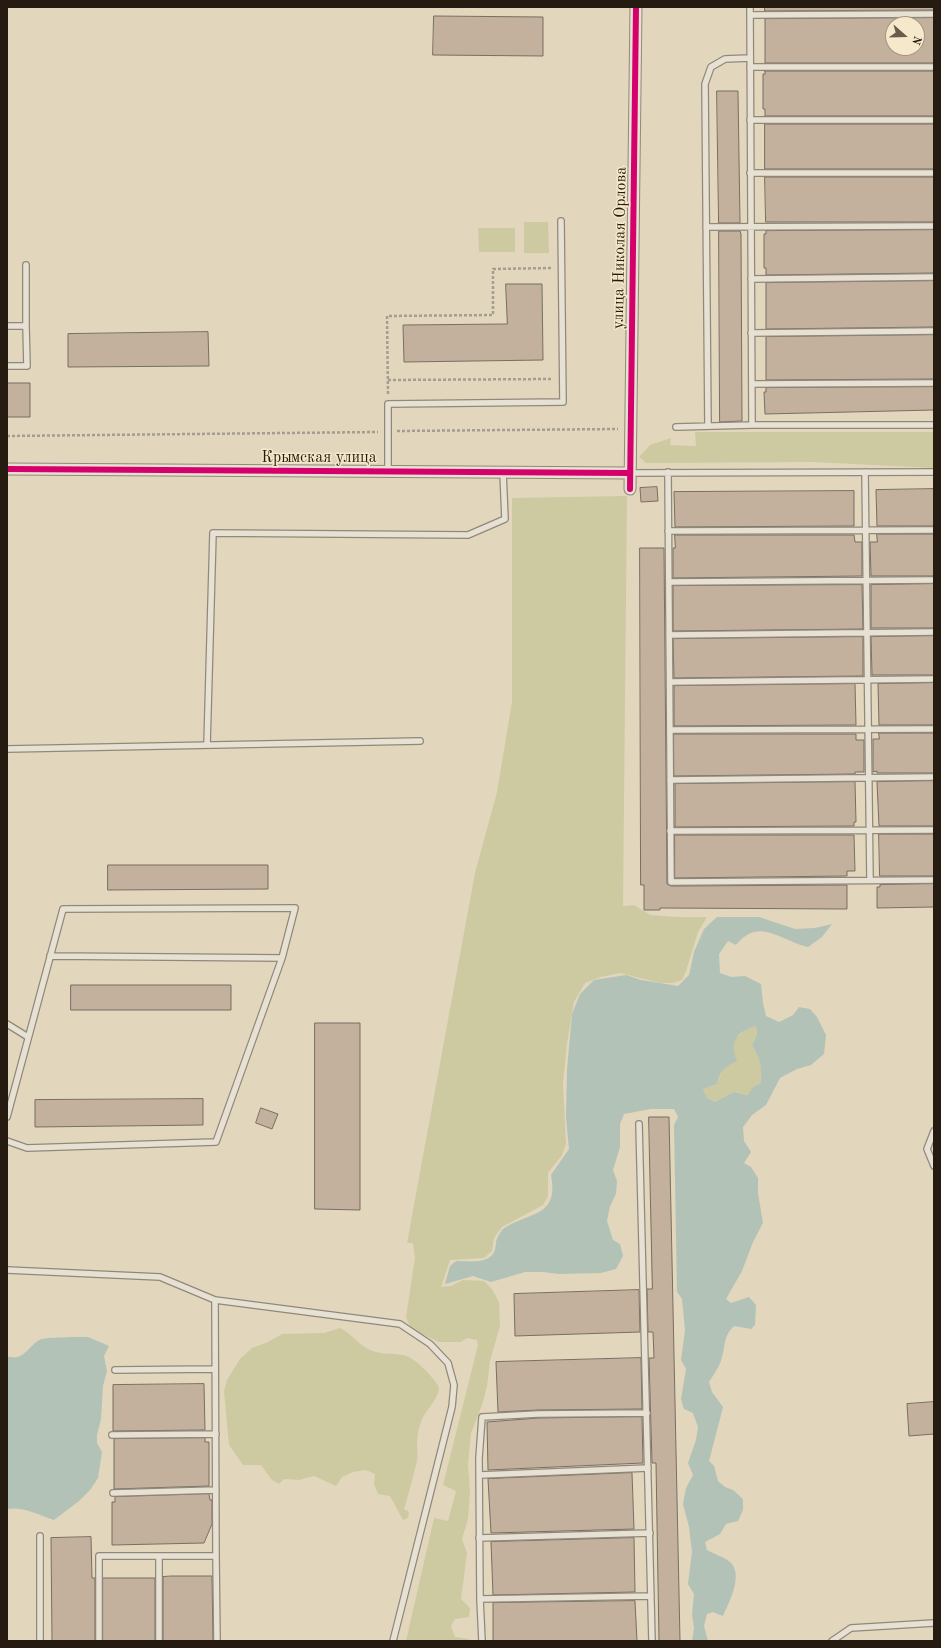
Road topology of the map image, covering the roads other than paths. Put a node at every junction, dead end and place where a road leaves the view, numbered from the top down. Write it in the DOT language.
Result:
graph roads {
  1 [pos="636,7"];
  2 [pos="750,7"];
  3 [pos="934,14"];
  4 [pos="750,15"];
  5 [pos="750,58"];
  6 [pos="934,66"];
  7 [pos="750,67"];
  8 [pos="750,120"];
  9 [pos="934,120"];
  10 [pos="750,173"];
  11 [pos="934,173"];
  12 [pos="561,221"];
  13 [pos="751,226"];
  14 [pos="934,226"];
  15 [pos="706,227"];
  16 [pos="26,265"];
  17 [pos="934,277"];
  18 [pos="751,279"];
  19 [pos="7,326"];
  20 [pos="26,326"];
  21 [pos="934,331"];
  22 [pos="751,333"];
  23 [pos="7,366"];
  24 [pos="934,383"];
  25 [pos="752,384"];
  26 [pos="752,425"];
  27 [pos="934,425"];
  28 [pos="708,426"];
  29 [pos="676,427"];
  30 [pos="7,469"];
  31 [pos="388,471"];
  32 [pos="503,472"];
  33 [pos="668,472"];
  34 [pos="865,472"];
  35 [pos="934,472"];
  36 [pos="630,473"];
  37 [pos="630,489"];
  38 [pos="865,530"];
  39 [pos="934,530"];
  40 [pos="668,531"];
  41 [pos="866,580"];
  42 [pos="934,580"];
  43 [pos="669,582"];
  44 [pos="934,632"];
  45 [pos="867,633"];
  46 [pos="669,635"];
  47 [pos="868,680"];
  48 [pos="934,680"];
  49 [pos="670,682"];
  50 [pos="868,729"];
  51 [pos="934,729"];
  52 [pos="670,730"];
  53 [pos="420,741"];
  54 [pos="207,745"];
  55 [pos="7,748"];
  56 [pos="934,777"];
  57 [pos="869,778"];
  58 [pos="670,780"];
  59 [pos="670,830"];
  60 [pos="934,830"];
  61 [pos="869,831"];
  62 [pos="870,880"];
  63 [pos="934,880"];
  64 [pos="50,956"];
  65 [pos="282,958"];
  66 [pos="7,1024"];
  67 [pos="28,1037"];
  68 [pos="7,1118"];
  69 [pos="639,1124"];
  70 [pos="934,1131"];
  71 [pos="7,1142"];
  72 [pos="934,1166"];
  73 [pos="7,1270"];
  74 [pos="215,1300"];
  75 [pos="215,1369"];
  76 [pos="115,1370"];
  77 [pos="647,1413"];
  78 [pos="216,1434"];
  79 [pos="112,1436"];
  80 [pos="648,1468"];
  81 [pos="480,1475"];
  82 [pos="216,1490"];
  83 [pos="113,1493"];
  84 [pos="650,1533"];
  85 [pos="40,1536"];
  86 [pos="479,1538"];
  87 [pos="216,1556"];
  88 [pos="159,1557"];
  89 [pos="651,1596"];
  90 [pos="480,1599"];
  91 [pos="934,1623"];
  92 [pos="40,1641"];
  93 [pos="99,1641"];
  94 [pos="159,1641"];
  95 [pos="217,1641"];
  96 [pos="393,1641"];
  97 [pos="482,1641"];
  98 [pos="652,1641"];
  99 [pos="832,1641"];
  1 -- 36 [label="street, улица Николая Орлова"];
  2 -- 4 [label="lane"];
  3 -- 4 [label="lane"];
  4 -- 5 [label="lane"];
  5 -- 7 [label="lane"];
  5 -- 15 [label="lane"];
  6 -- 7 [label="lane"];
  7 -- 8 [label="lane"];
  8 -- 9 [label="lane"];
  8 -- 10 [label="lane"];
  10 -- 11 [label="lane"];
  10 -- 13 [label="lane"];
  12 -- 31 [label="lane"];
  13 -- 14 [label="lane"];
  13 -- 15 [label="lane"];
  13 -- 18 [label="lane"];
  15 -- 28 [label="lane"];
  16 -- 20 [label="lane"];
  17 -- 18 [label="lane"];
  18 -- 22 [label="lane"];
  19 -- 20 [label="lane"];
  20 -- 23 [label="lane"];
  21 -- 22 [label="lane"];
  22 -- 25 [label="lane"];
  24 -- 25 [label="lane"];
  25 -- 26 [label="lane"];
  26 -- 27 [label="lane"];
  26 -- 28 [label="lane"];
  28 -- 29 [label="lane"];
  30 -- 31 [label="street, Крымская улица"];
  31 -- 32 [label="street, Крымская улица"];
  32 -- 36 [label="street, Крымская улица"];
  32 -- 54 [label="lane"];
  33 -- 34 [label="lane"];
  33 -- 36 [label="lane"];
  33 -- 40 [label="lane"];
  34 -- 35 [label="lane"];
  34 -- 38 [label="lane"];
  36 -- 37 [label="street, улица Николая Орлова"];
  38 -- 39 [label="lane"];
  38 -- 40 [label="lane"];
  38 -- 41 [label="lane"];
  40 -- 43 [label="lane"];
  41 -- 42 [label="lane"];
  41 -- 43 [label="lane"];
  41 -- 45 [label="lane"];
  43 -- 46 [label="lane"];
  44 -- 45 [label="lane"];
  45 -- 46 [label="lane"];
  45 -- 47 [label="lane"];
  46 -- 49 [label="lane"];
  47 -- 48 [label="lane"];
  47 -- 49 [label="lane"];
  47 -- 50 [label="lane"];
  49 -- 52 [label="lane"];
  50 -- 51 [label="lane"];
  50 -- 52 [label="lane"];
  50 -- 57 [label="lane"];
  52 -- 58 [label="lane"];
  53 -- 54 [label="lane"];
  54 -- 55 [label="lane"];
  56 -- 57 [label="lane"];
  57 -- 58 [label="lane"];
  57 -- 61 [label="lane"];
  58 -- 59 [label="lane"];
  59 -- 61 [label="lane"];
  59 -- 62 [label="lane"];
  60 -- 61 [label="lane"];
  61 -- 62 [label="lane"];
  62 -- 63 [label="lane"];
  64 -- 65 [label="lane"];
  64 -- 65 [label="lane"];
  64 -- 67 [label="lane"];
  65 -- 71 [label="lane"];
  66 -- 67 [label="lane"];
  67 -- 68 [label="lane"];
  69 -- 77 [label="lane"];
  70 -- 72 [label="lane"];
  73 -- 74 [label="lane"];
  74 -- 75 [label="lane"];
  74 -- 96 [label="lane"];
  75 -- 76 [label="lane"];
  75 -- 78 [label="lane"];
  77 -- 80 [label="lane"];
  77 -- 81 [label="lane"];
  78 -- 79 [label="lane"];
  78 -- 82 [label="lane"];
  80 -- 81 [label="lane"];
  80 -- 84 [label="lane"];
  81 -- 86 [label="lane"];
  82 -- 83 [label="lane"];
  82 -- 87 [label="lane"];
  84 -- 86 [label="lane"];
  84 -- 89 [label="lane"];
  85 -- 92 [label="lane"];
  86 -- 90 [label="lane"];
  87 -- 88 [label="lane"];
  87 -- 95 [label="lane"];
  88 -- 93 [label="lane"];
  88 -- 94 [label="lane"];
  89 -- 90 [label="lane"];
  89 -- 98 [label="lane"];
  90 -- 97 [label="lane"];
  91 -- 99 [label="lane"];
}
